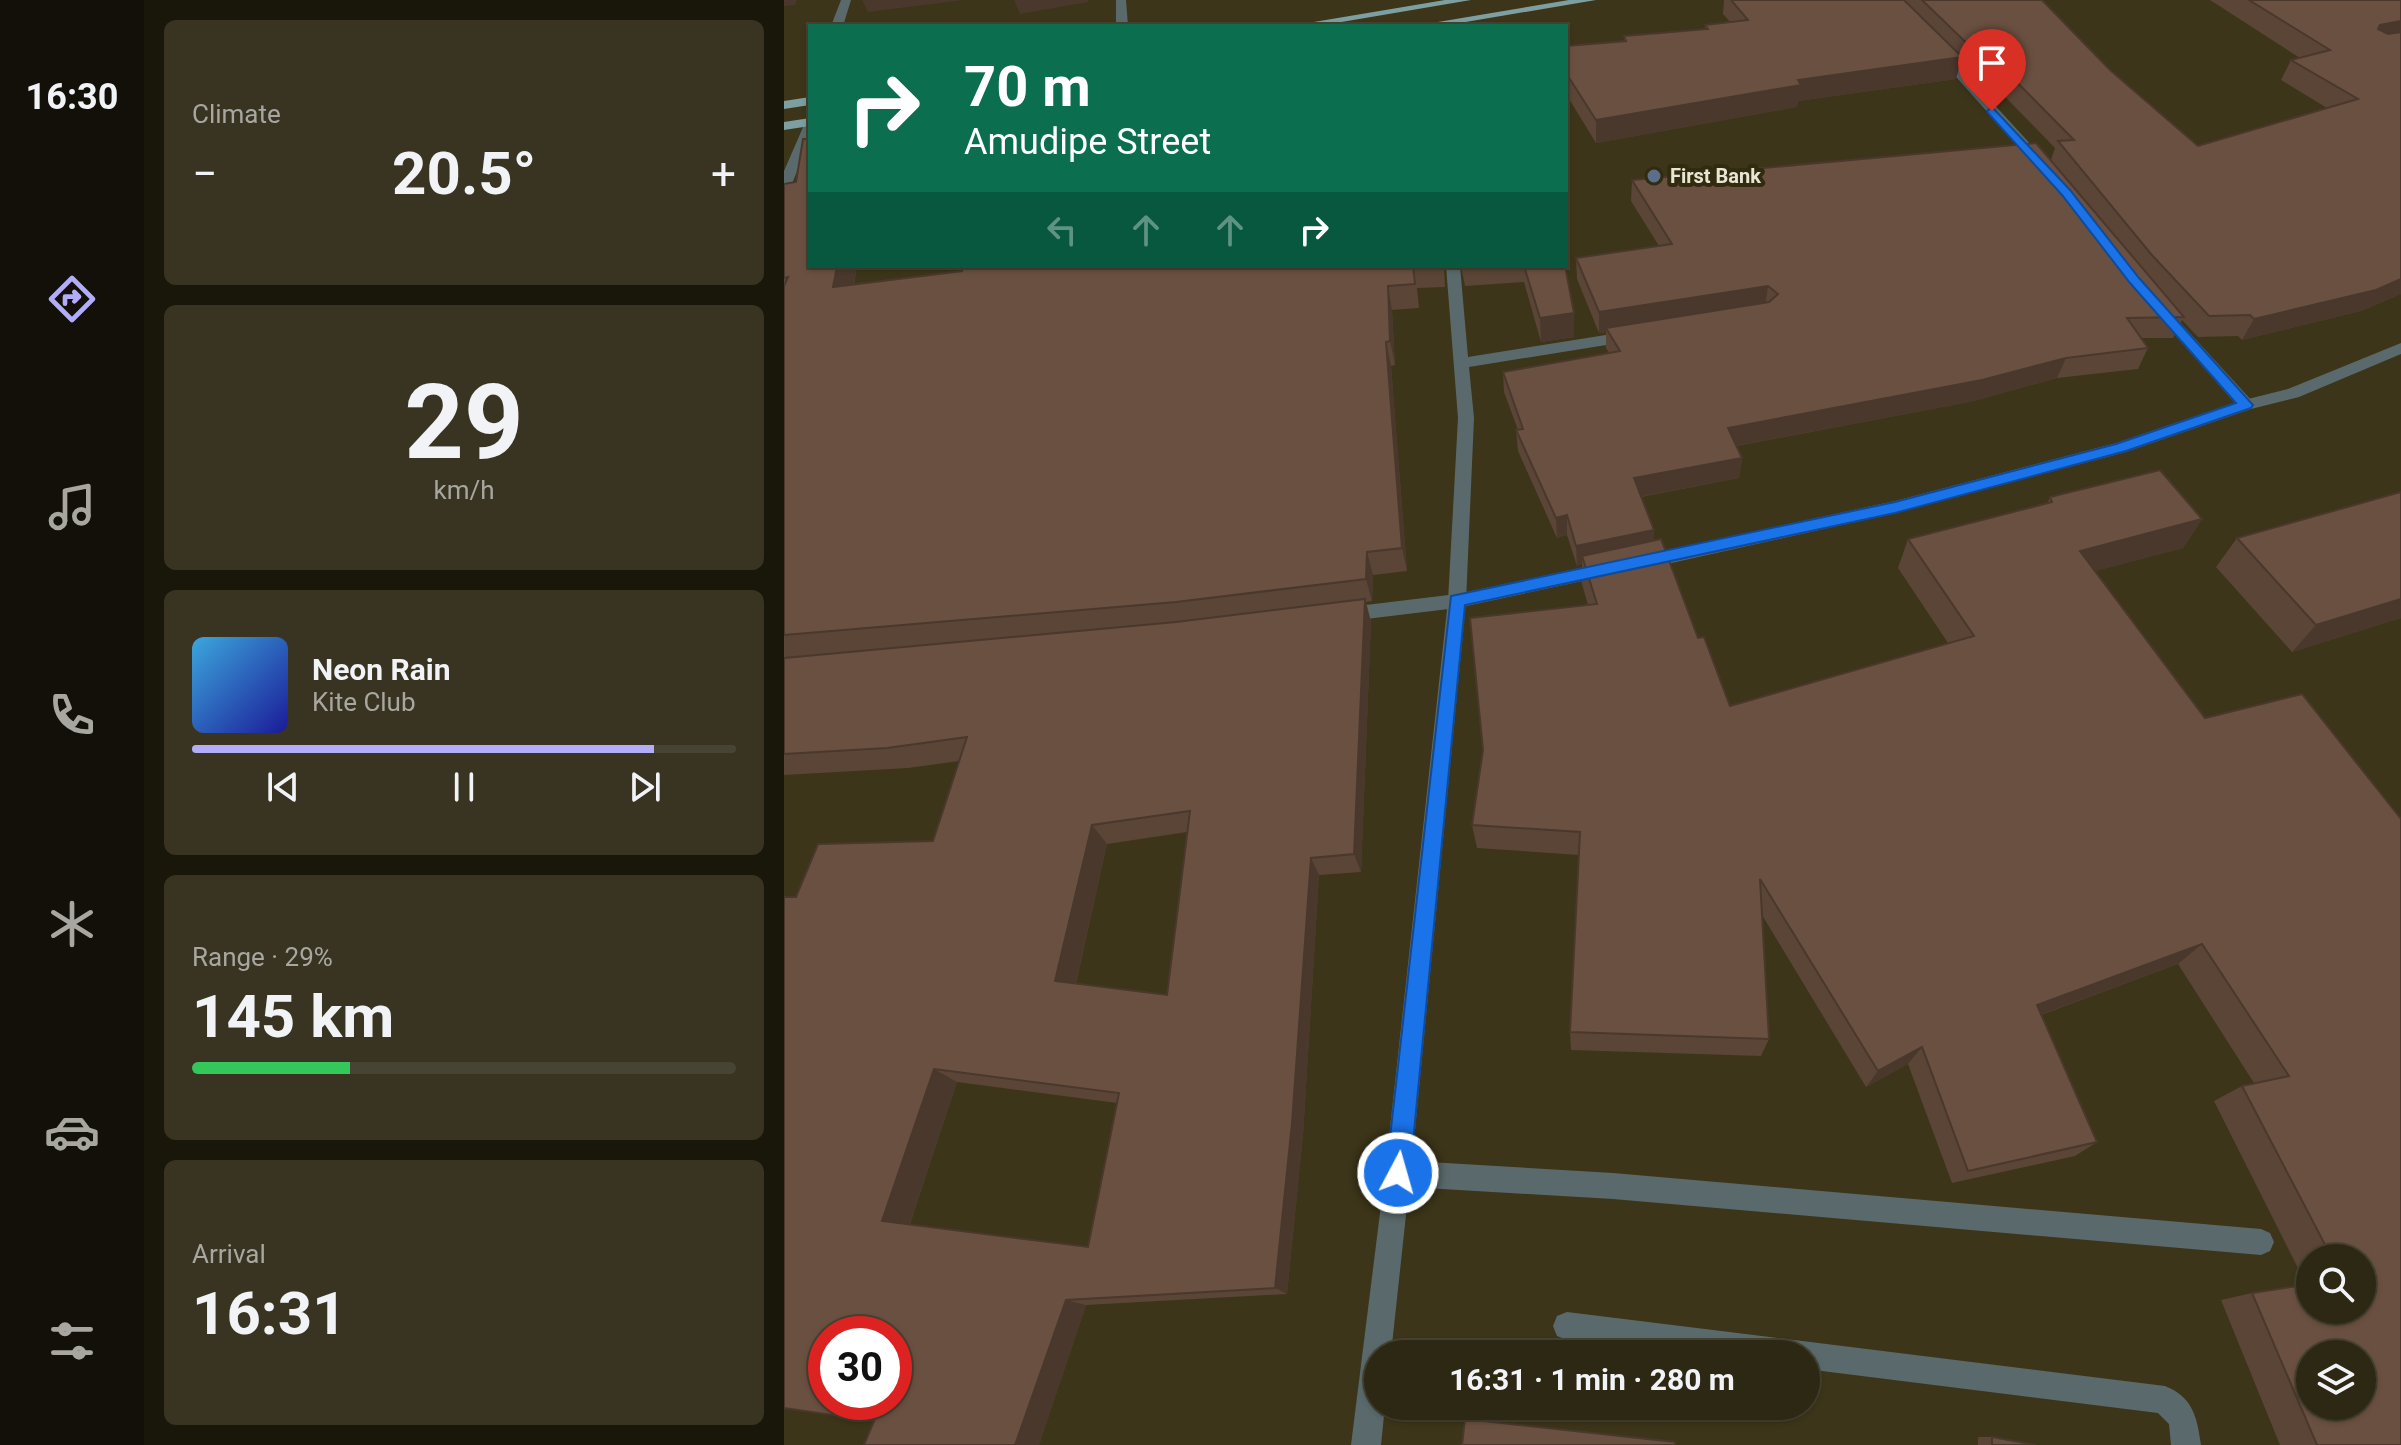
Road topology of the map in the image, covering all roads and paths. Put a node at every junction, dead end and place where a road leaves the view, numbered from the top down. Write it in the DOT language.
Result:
graph roads {
  1 [pos="846,0"];
  2 [pos="1121,0"];
  3 [pos="1466,0"];
  4 [pos="1591,0"];
  5 [pos="838,24"];
  6 [pos="1122,24"];
  7 [pos="1309,24"];
  8 [pos="1433,24"];
  9 [pos="1933,45"];
  10 [pos="808,101"];
  11 [pos="784,105"];
  12 [pos="808,124"];
  13 [pos="784,126"];
  14 [pos="808,129"];
  15 [pos="2056,181"];
  16 [pos="784,186"];
  17 [pos="1453,268"];
  18 [pos="2154,302"];
  19 [pos="1643,334"];
  20 [pos="2401,348"];
  21 [pos="1461,363"];
  22 [pos="2246,405"];
  23 [pos="1457,601"];
  24 [pos="1322,617"];
  25 [pos="1398,1173"];
  26 [pos="2261,1242"];
  27 [pos="1567,1326"];
  28 [pos="1686,1340"];
  29 [pos="1820,1356"];
  30 [pos="1366,1445"];
  31 [pos="2186,1445"];
  1 -- 5 [label="street"];
  2 -- 6 [label="street"];
  3 -- 7 [label="main road"];
  4 -- 8 [label="main road"];
  9 -- 15 [label="street"];
  10 -- 11 [label="main road"];
  12 -- 13 [label="main road"];
  14 -- 16 [label="street"];
  17 -- 21 [label="street"];
  18 -- 22 [label="street"];
  19 -- 21 [label="street"];
  20 -- 22 [label="street"];
  21 -- 23 [label="street"];
  22 -- 23 [label="street"];
  23 -- 24 [label="street"];
  23 -- 25 [label="street"];
  25 -- 26 [label="street"];
  25 -- 30 [label="street"];
  27 -- 28 [label="street"];
  29 -- 31 [label="street"];
}
